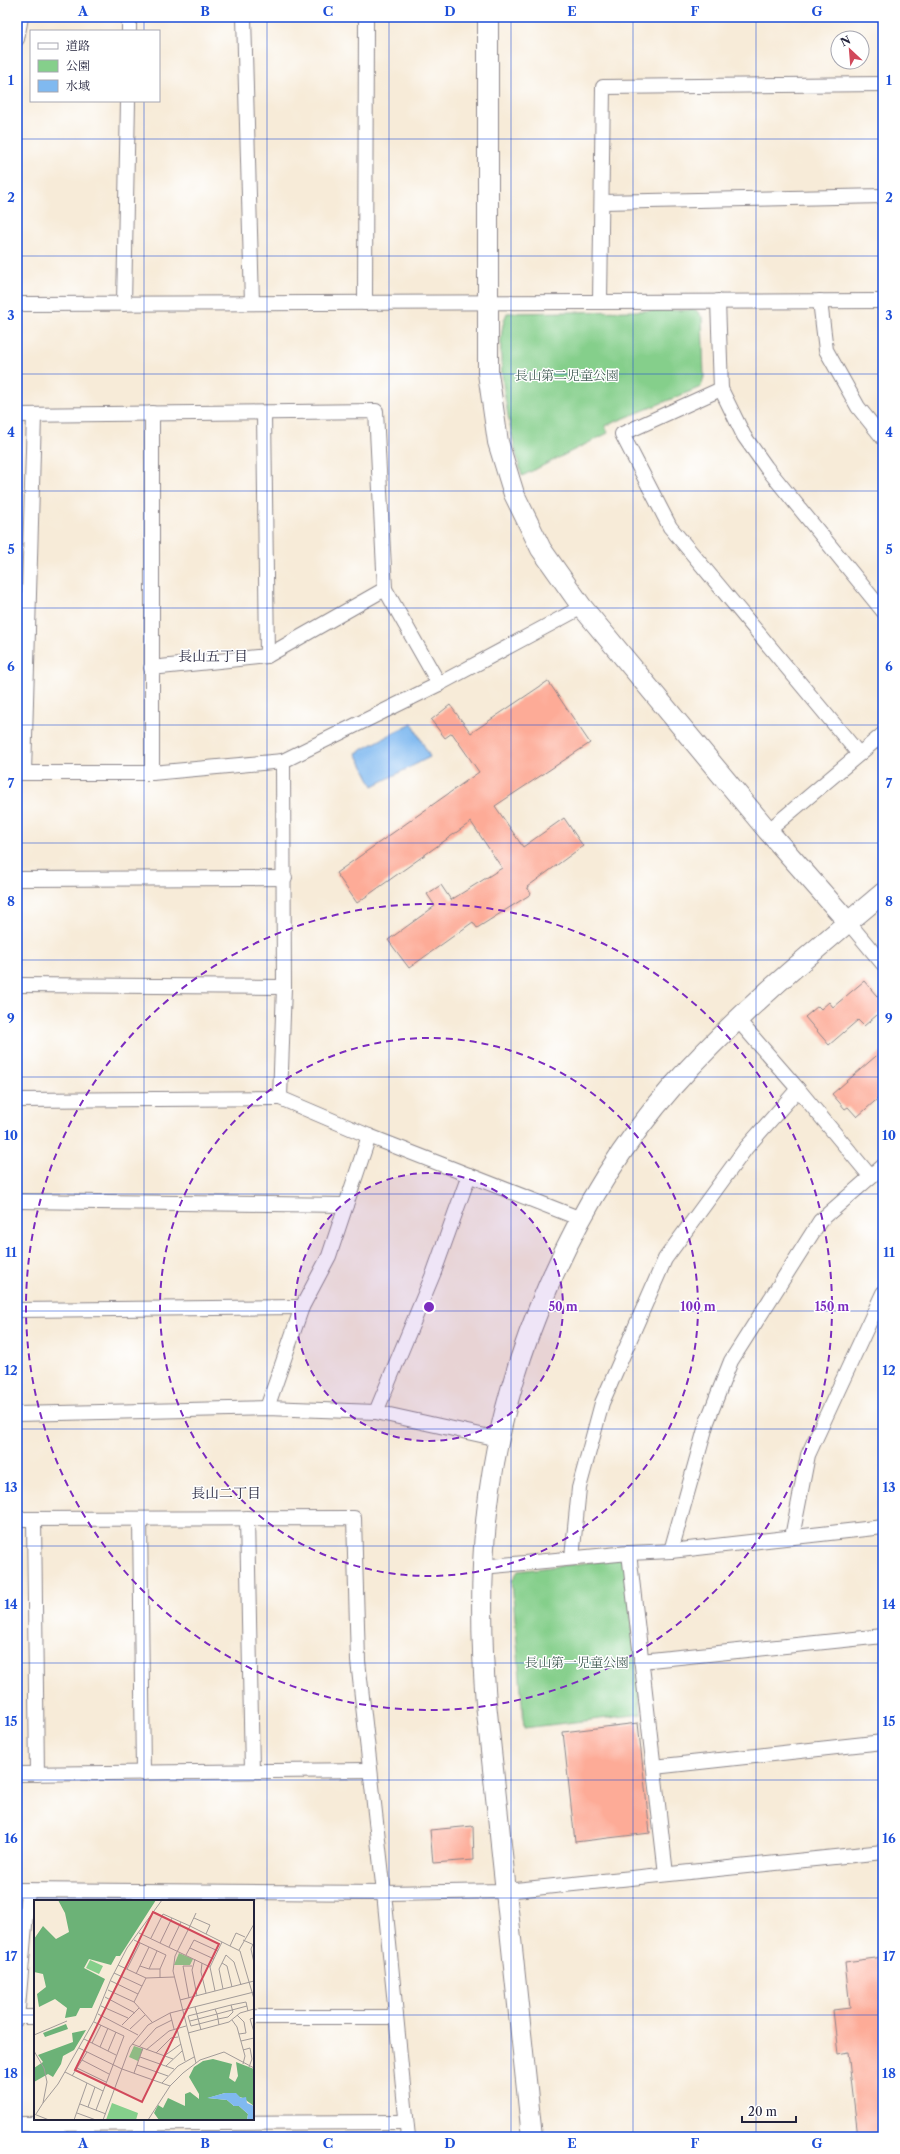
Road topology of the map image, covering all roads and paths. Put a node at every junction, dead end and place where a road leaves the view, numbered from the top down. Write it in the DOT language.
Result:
graph roads {
  1 [pos="21,17"];
  2 [pos="129,17"];
  3 [pos="244,17"];
  4 [pos="366,17"];
  5 [pos="488,17"];
  6 [pos="129,30"];
  7 [pos="17,38"];
  8 [pos="883,84"];
  9 [pos="128,102"];
  10 [pos="883,196"];
  11 [pos="602,202"];
  12 [pos="718,301"];
  13 [pos="820,301"];
  14 [pos="883,301"];
  15 [pos="486,302"];
  16 [pos="600,302"];
  17 [pos="252,303"];
  18 [pos="365,303"];
  19 [pos="17,304"];
  20 [pos="124,304"];
  21 [pos="721,389"];
  22 [pos="152,413"];
  23 [pos="264,413"];
  24 [pos="17,415"];
  25 [pos="34,415"];
  26 [pos="883,438"];
  27 [pos="385,589"];
  28 [pos="582,607"];
  29 [pos="883,611"];
  30 [pos="266,656"];
  31 [pos="151,668"];
  32 [pos="439,684"];
  33 [pos="883,734"];
  34 [pos="859,754"];
  35 [pos="283,761"];
  36 [pos="21,773"];
  37 [pos="152,773"];
  38 [pos="768,831"];
  39 [pos="285,878"];
  40 [pos="17,879"];
  41 [pos="883,893"];
  42 [pos="848,922"];
  43 [pos="883,964"];
  44 [pos="17,985"];
  45 [pos="284,987"];
  46 [pos="737,1019"];
  47 [pos="798,1089"];
  48 [pos="280,1098"];
  49 [pos="17,1100"];
  50 [pos="369,1136"];
  51 [pos="883,1166"];
  52 [pos="469,1175"];
  53 [pos="870,1176"];
  54 [pos="17,1201"];
  55 [pos="346,1205"];
  56 [pos="582,1219"];
  57 [pos="883,1293"];
  58 [pos="302,1307"];
  59 [pos="17,1310"];
  60 [pos="267,1408"];
  61 [pos="376,1412"];
  62 [pos="17,1414"];
  63 [pos="499,1439"];
  64 [pos="247,1518"];
  65 [pos="17,1519"];
  66 [pos="34,1519"];
  67 [pos="140,1519"];
  68 [pos="883,1527"];
  69 [pos="792,1538"];
  70 [pos="671,1551"];
  71 [pos="629,1553"];
  72 [pos="572,1558"];
  73 [pos="482,1567"];
  74 [pos="883,1636"];
  75 [pos="641,1661"];
  76 [pos="883,1742"];
  77 [pos="654,1767"];
  78 [pos="370,1770"];
  79 [pos="252,1771"];
  80 [pos="143,1773"];
  81 [pos="17,1774"];
  82 [pos="37,1774"];
  83 [pos="883,1852"];
  84 [pos="666,1874"];
  85 [pos="23,1890"];
  86 [pos="506,1891"];
  87 [pos="384,1893"];
  88 [pos="34,2017"];
  89 [pos="254,2017"];
  90 [pos="396,2017"];
  91 [pos="17,2018"];
  92 [pos="406,2122"];
  93 [pos="17,2124"];
  94 [pos="408,2137"];
  95 [pos="532,2137"];
  1 -- 7 [label="street"];
  2 -- 6 [label="street"];
  3 -- 17 [label="street"];
  4 -- 18 [label="street"];
  5 -- 15 [label="street"];
  8 -- 11 [label="street"];
  9 -- 20 [label="street"];
  10 -- 11 [label="street"];
  11 -- 16 [label="street"];
  12 -- 13 [label="street"];
  12 -- 16 [label="street"];
  12 -- 21 [label="street"];
  13 -- 14 [label="street"];
  13 -- 26 [label="street"];
  15 -- 16 [label="street"];
  15 -- 18 [label="street"];
  15 -- 28 [label="street"];
  17 -- 18 [label="street"];
  17 -- 20 [label="street"];
  19 -- 20 [label="street"];
  21 -- 29 [label="street"];
  21 -- 34 [label="street"];
  22 -- 23 [label="street"];
  22 -- 25 [label="street"];
  22 -- 31 [label="street"];
  23 -- 27 [label="street"];
  23 -- 30 [label="street"];
  24 -- 25 [label="street"];
  25 -- 36 [label="street"];
  27 -- 30 [label="street"];
  27 -- 32 [label="street"];
  28 -- 32 [label="street"];
  28 -- 38 [label="street"];
  30 -- 31 [label="street"];
  31 -- 37 [label="street"];
  32 -- 35 [label="street"];
  33 -- 34 [label="street"];
  34 -- 38 [label="street"];
  35 -- 37 [label="street"];
  35 -- 39 [label="street"];
  36 -- 37 [label="street"];
  38 -- 42 [label="street"];
  39 -- 40 [label="street"];
  39 -- 45 [label="street"];
  41 -- 42 [label="street"];
  42 -- 43 [label="street"];
  42 -- 46 [label="street"];
  44 -- 45 [label="street"];
  45 -- 48 [label="street"];
  46 -- 47 [label="street"];
  46 -- 56 [label="street"];
  47 -- 53 [label="street"];
  47 -- 72 [label="street"];
  48 -- 49 [label="street"];
  48 -- 50 [label="street"];
  50 -- 52 [label="street"];
  50 -- 55 [label="street"];
  51 -- 53 [label="street"];
  52 -- 56 [label="street"];
  52 -- 61 [label="street"];
  53 -- 70 [label="street"];
  54 -- 55 [label="street"];
  55 -- 58 [label="street"];
  56 -- 63 [label="street"];
  57 -- 69 [label="street"];
  58 -- 59 [label="street"];
  58 -- 60 [label="street"];
  60 -- 61 [label="street"];
  60 -- 62 [label="street"];
  61 -- 63 [label="street"];
  63 -- 73 [label="street"];
  64 -- 67 [label="street"];
  64 -- 78 [label="street"];
  64 -- 79 [label="street"];
  65 -- 66 [label="street"];
  66 -- 67 [label="street"];
  66 -- 82 [label="street"];
  67 -- 80 [label="street"];
  68 -- 69 [label="street"];
  69 -- 70 [label="street"];
  70 -- 71 [label="street"];
  71 -- 72 [label="street"];
  71 -- 75 [label="street"];
  72 -- 73 [label="street"];
  73 -- 86 [label="street"];
  74 -- 75 [label="street"];
  75 -- 77 [label="street"];
  76 -- 77 [label="street"];
  77 -- 84 [label="street"];
  78 -- 79 [label="street"];
  78 -- 87 [label="street"];
  79 -- 80 [label="street"];
  80 -- 82 [label="street"];
  81 -- 82 [label="street"];
  83 -- 84 [label="street"];
  84 -- 86 [label="street"];
  85 -- 87 [label="street"];
  85 -- 91 [label="street"];
  86 -- 87 [label="street"];
  86 -- 95 [label="street"];
  87 -- 90 [label="street"];
  88 -- 91 [label="street"];
  89 -- 90 [label="street"];
  90 -- 92 [label="street"];
  92 -- 93 [label="street"];
  92 -- 94 [label="street"];
}
